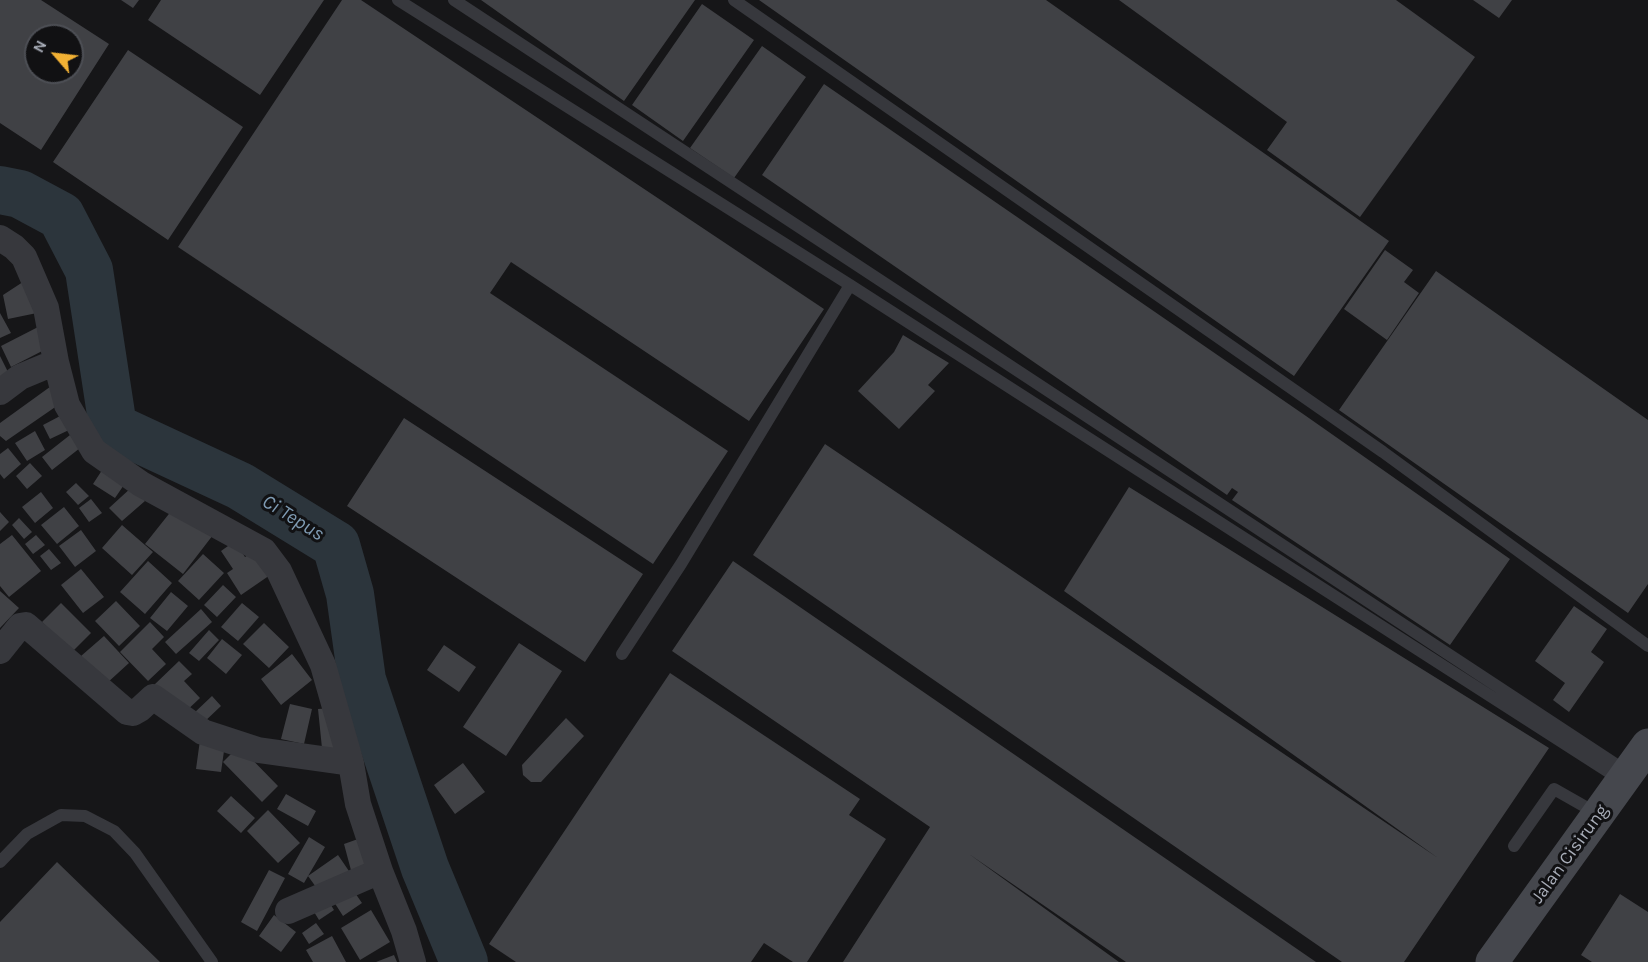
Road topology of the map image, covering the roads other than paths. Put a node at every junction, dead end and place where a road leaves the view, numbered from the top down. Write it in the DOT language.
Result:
graph roads {
  1 [pos="398,0"];
  2 [pos="454,0"];
  3 [pos="734,0"];
  4 [pos="0,238"];
  5 [pos="850,285"];
  6 [pos="56,362"];
  7 [pos="0,393"];
  8 [pos="1648,646"];
  9 [pos="0,651"];
  10 [pos="622,654"];
  11 [pos="1648,745"];
  12 [pos="351,763"];
  13 [pos="1626,777"];
  14 [pos="1599,814"];
  15 [pos="1514,846"];
  16 [pos="0,862"];
  17 [pos="380,871"];
  18 [pos="288,911"];
  19 [pos="212,962"];
  20 [pos="413,962"];
  21 [pos="1492,962"];
  1 -- 5 [label="lane"];
  2 -- 13 [label="lane"];
  3 -- 8 [label="lane"];
  4 -- 6 [label="street"];
  5 -- 10 [label="lane"];
  5 -- 13 [label="lane"];
  6 -- 7 [label="street"];
  6 -- 12 [label="street"];
  9 -- 12 [label="street"];
  11 -- 13 [label="main road, Jalan Cisirung"];
  12 -- 17 [label="street"];
  13 -- 14 [label="main road, Jalan Cisirung"];
  14 -- 15 [label="lane"];
  14 -- 21 [label="main road, Jalan Cisirung"];
  16 -- 19 [label="lane"];
  17 -- 18 [label="street"];
  17 -- 20 [label="street"];
}
